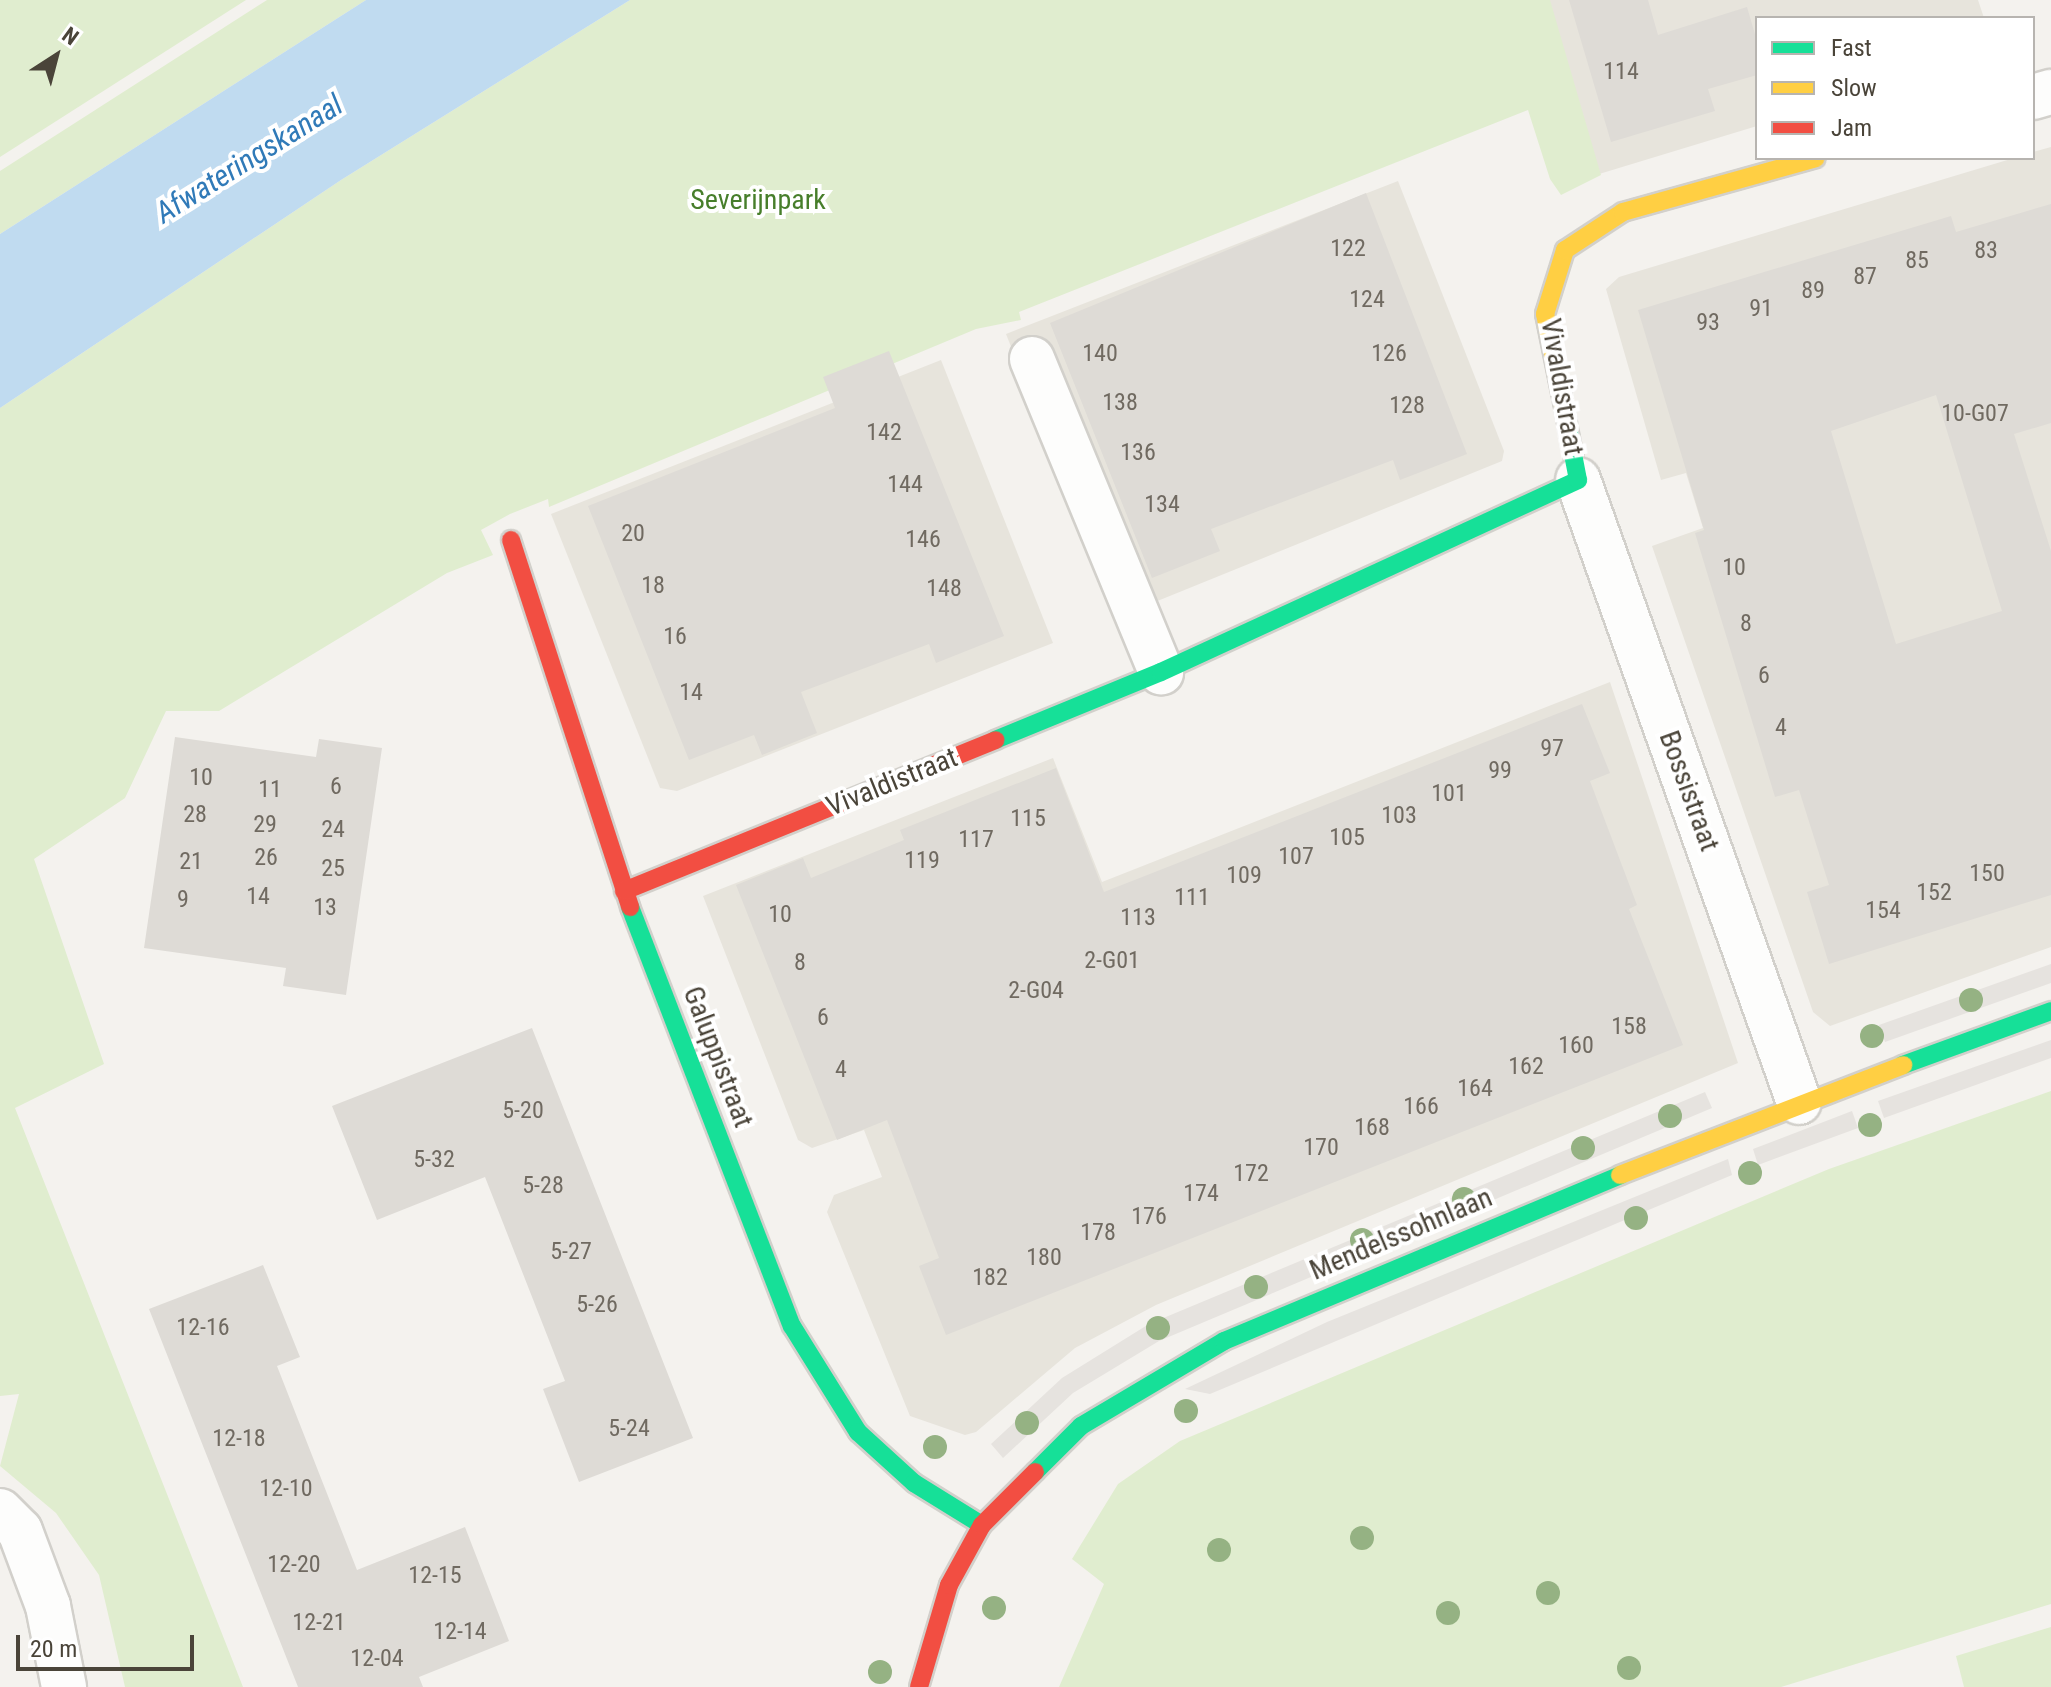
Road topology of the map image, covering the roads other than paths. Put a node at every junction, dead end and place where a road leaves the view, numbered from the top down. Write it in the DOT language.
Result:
graph roads {
  1 [pos="1809,160"];
  2 [pos="1032,359"];
  3 [pos="1578,480"];
  4 [pos="511,540"];
  5 [pos="1161,672"];
  6 [pos="624,891"];
  7 [pos="2051,1011"];
  8 [pos="1799,1102"];
  9 [pos="0,1511"];
  10 [pos="982,1525"];
  11 [pos="64,1687"];
  12 [pos="919,1687"];
  1 -- 3 [label="street, Vivaldistraat"];
  2 -- 5 [label="street"];
  3 -- 5 [label="street, Vivaldistraat"];
  3 -- 8 [label="street, Bossistraat"];
  4 -- 6 [label="street, Galuppistraat"];
  5 -- 6 [label="street, Vivaldistraat"];
  6 -- 10 [label="street, Galuppistraat"];
  7 -- 8 [label="street, Mendelssohnlaan"];
  8 -- 10 [label="street, Mendelssohnlaan"];
  9 -- 11 [label="street"];
  10 -- 12 [label="street, Mendelssohnlaan"];
}
